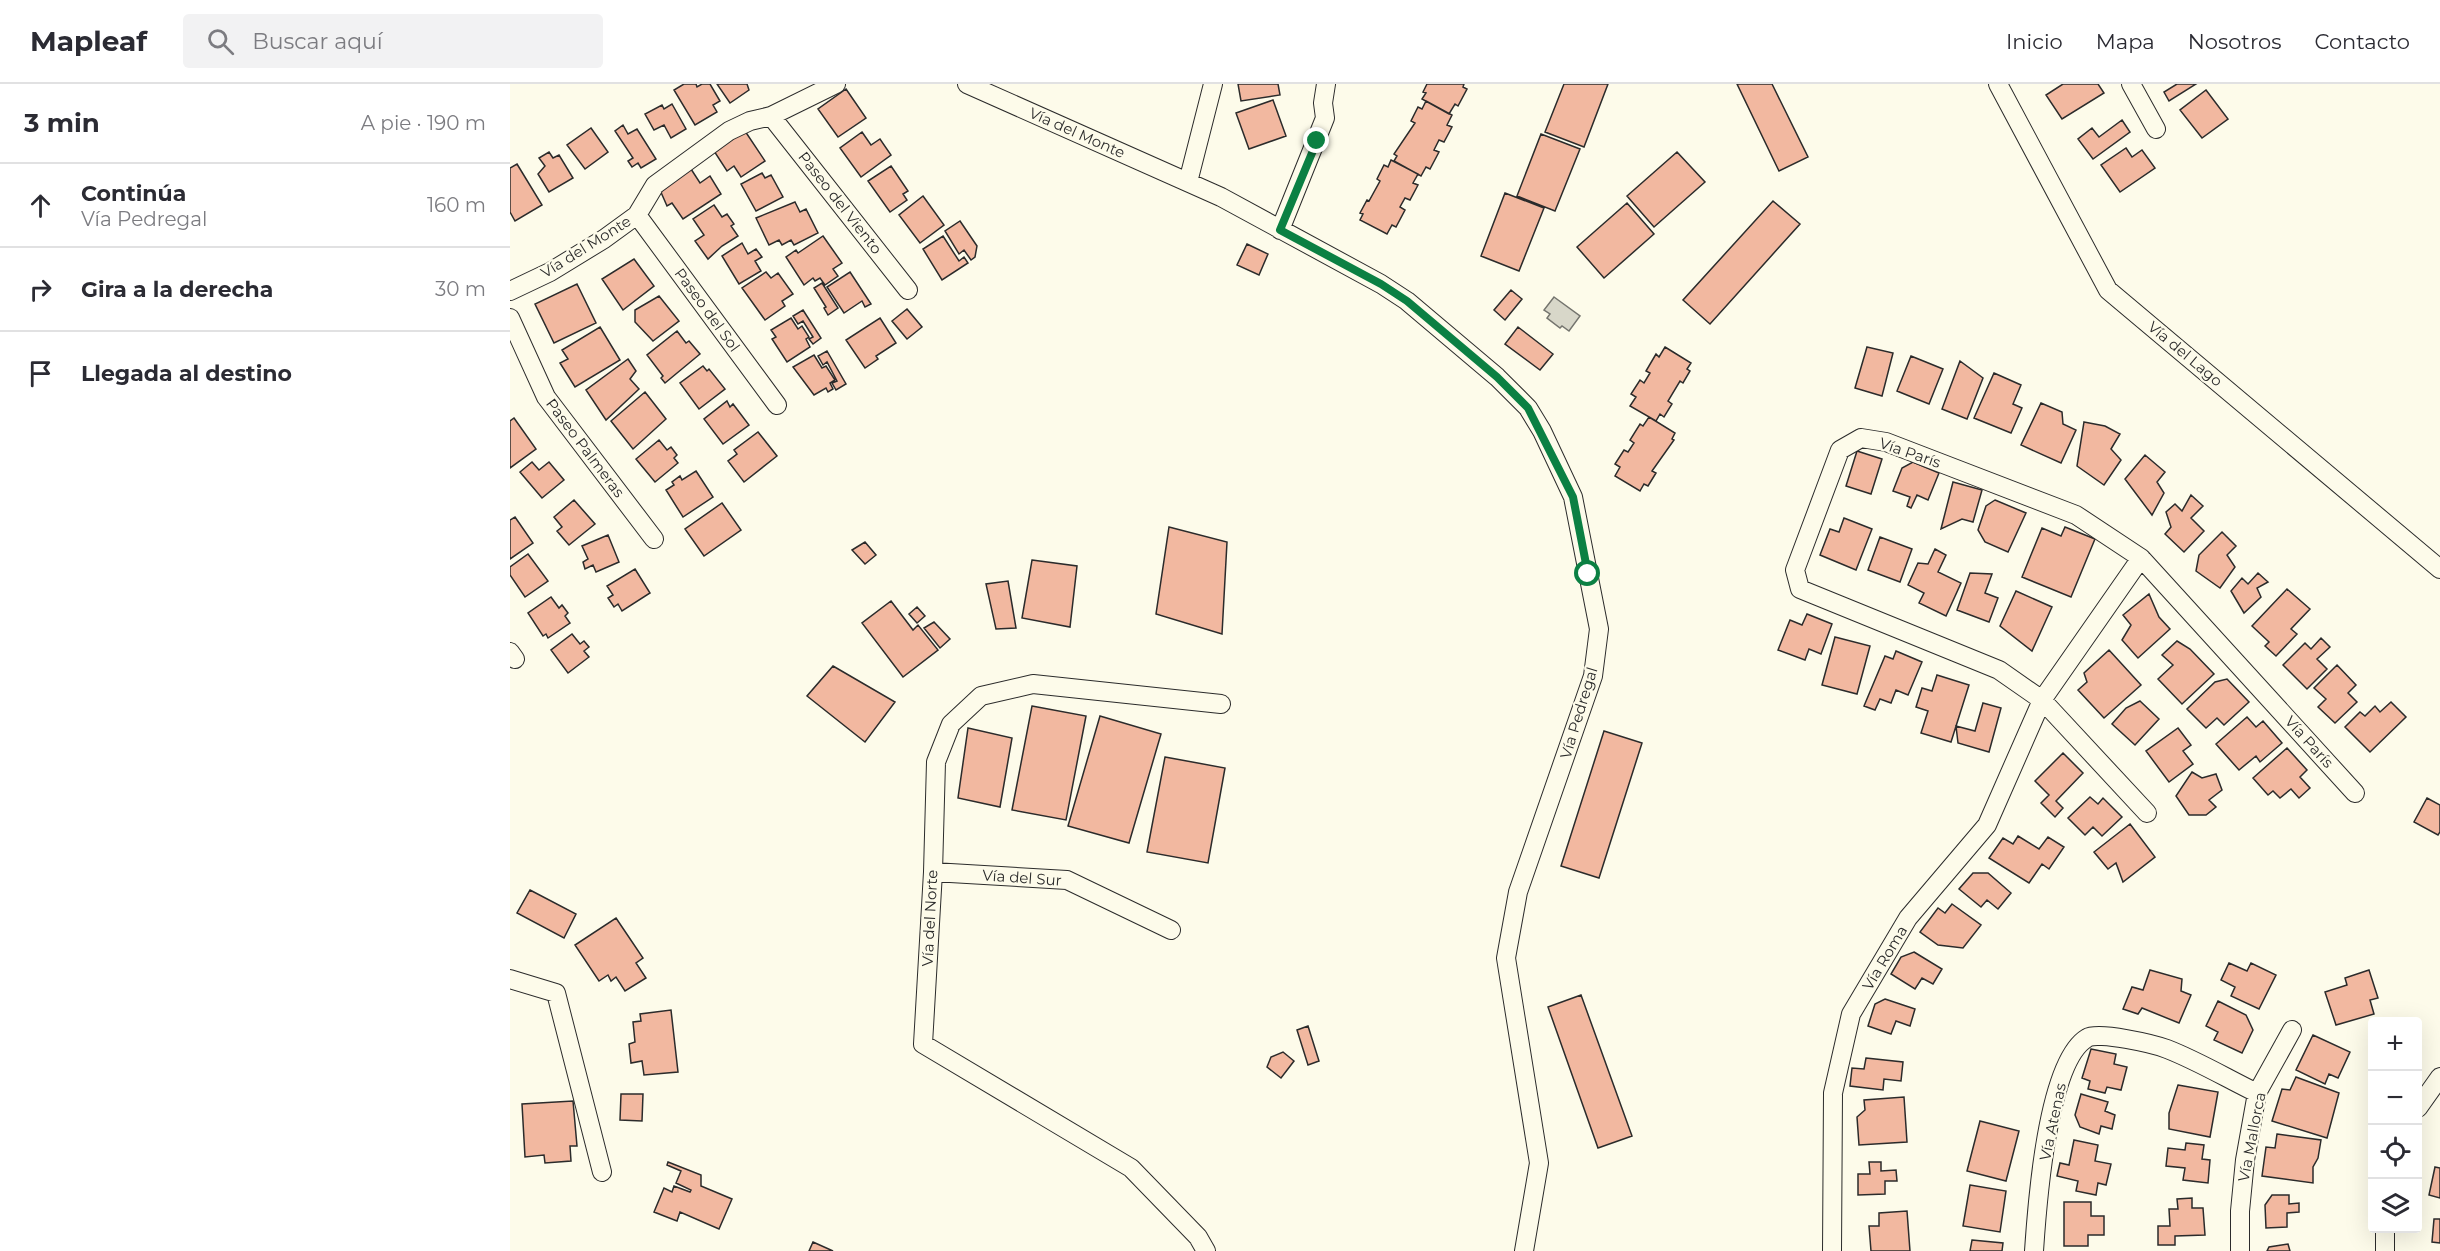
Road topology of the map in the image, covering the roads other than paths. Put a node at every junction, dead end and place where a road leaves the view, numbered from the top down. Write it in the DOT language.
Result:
graph roads {
  1 [pos="837,84"];
  2 [pos="967,84"];
  3 [pos="1213,84"];
  4 [pos="1326,84"];
  5 [pos="1998,84"];
  6 [pos="2131,84"];
  7 [pos="771,116"];
  8 [pos="2156,129"];
  9 [pos="1188,182"];
  10 [pos="637,215"];
  11 [pos="1280,230"];
  12 [pos="908,290"];
  13 [pos="510,291"];
  14 [pos="510,318"];
  15 [pos="777,405"];
  16 [pos="654,539"];
  17 [pos="2141,558"];
  18 [pos="2440,569"];
  19 [pos="2042,700"];
  20 [pos="1221,704"];
  21 [pos="2355,793"];
  22 [pos="2147,813"];
  23 [pos="933,872"];
  24 [pos="1171,930"];
  25 [pos="510,979"];
  26 [pos="2292,1030"];
  27 [pos="2440,1077"];
  28 [pos="2257,1093"];
  29 [pos="2422,1102"];
  30 [pos="602,1172"];
  31 [pos="2385,1233"];
  32 [pos="1206,1251"];
  33 [pos="1524,1251"];
  34 [pos="1832,1251"];
  35 [pos="2034,1251"];
  36 [pos="2240,1251"];
  37 [pos="2385,1251"];
  1 -- 7 [label="street, Vía del Monte"];
  2 -- 9 [label="street, Vía del Monte"];
  3 -- 9 [label="street"];
  4 -- 11 [label="street"];
  5 -- 18 [label="street, Vía del Lago"];
  6 -- 8 [label="street"];
  7 -- 10 [label="street, Vía del Monte"];
  7 -- 12 [label="street, Paseo del Viento"];
  9 -- 11 [label="street, Vía Pedregal"];
  10 -- 13 [label="street, Vía del Monte"];
  10 -- 15 [label="street, Paseo del Sol"];
  11 -- 33 [label="street, Vía Pedregal"];
  14 -- 16 [label="street, Paseo Palmeras"];
  17 -- 19 [label="street, Vía Roma"];
  17 -- 19 [label="street, Vía París"];
  17 -- 21 [label="street, Vía París"];
  19 -- 22 [label="street, Vía París"];
  19 -- 34 [label="street, Vía Roma"];
  20 -- 23 [label="street, Vía del Norte"];
  23 -- 24 [label="street, Vía del Sur"];
  23 -- 32 [label="street, Vía del Norte"];
  25 -- 30 [label="street"];
  26 -- 28 [label="street, Vía Mallorca"];
  27 -- 29 [label="street"];
  28 -- 35 [label="street, Vía Atenas"];
  28 -- 36 [label="street, Vía Mallorca"];
  31 -- 37 [label="street"];
}
